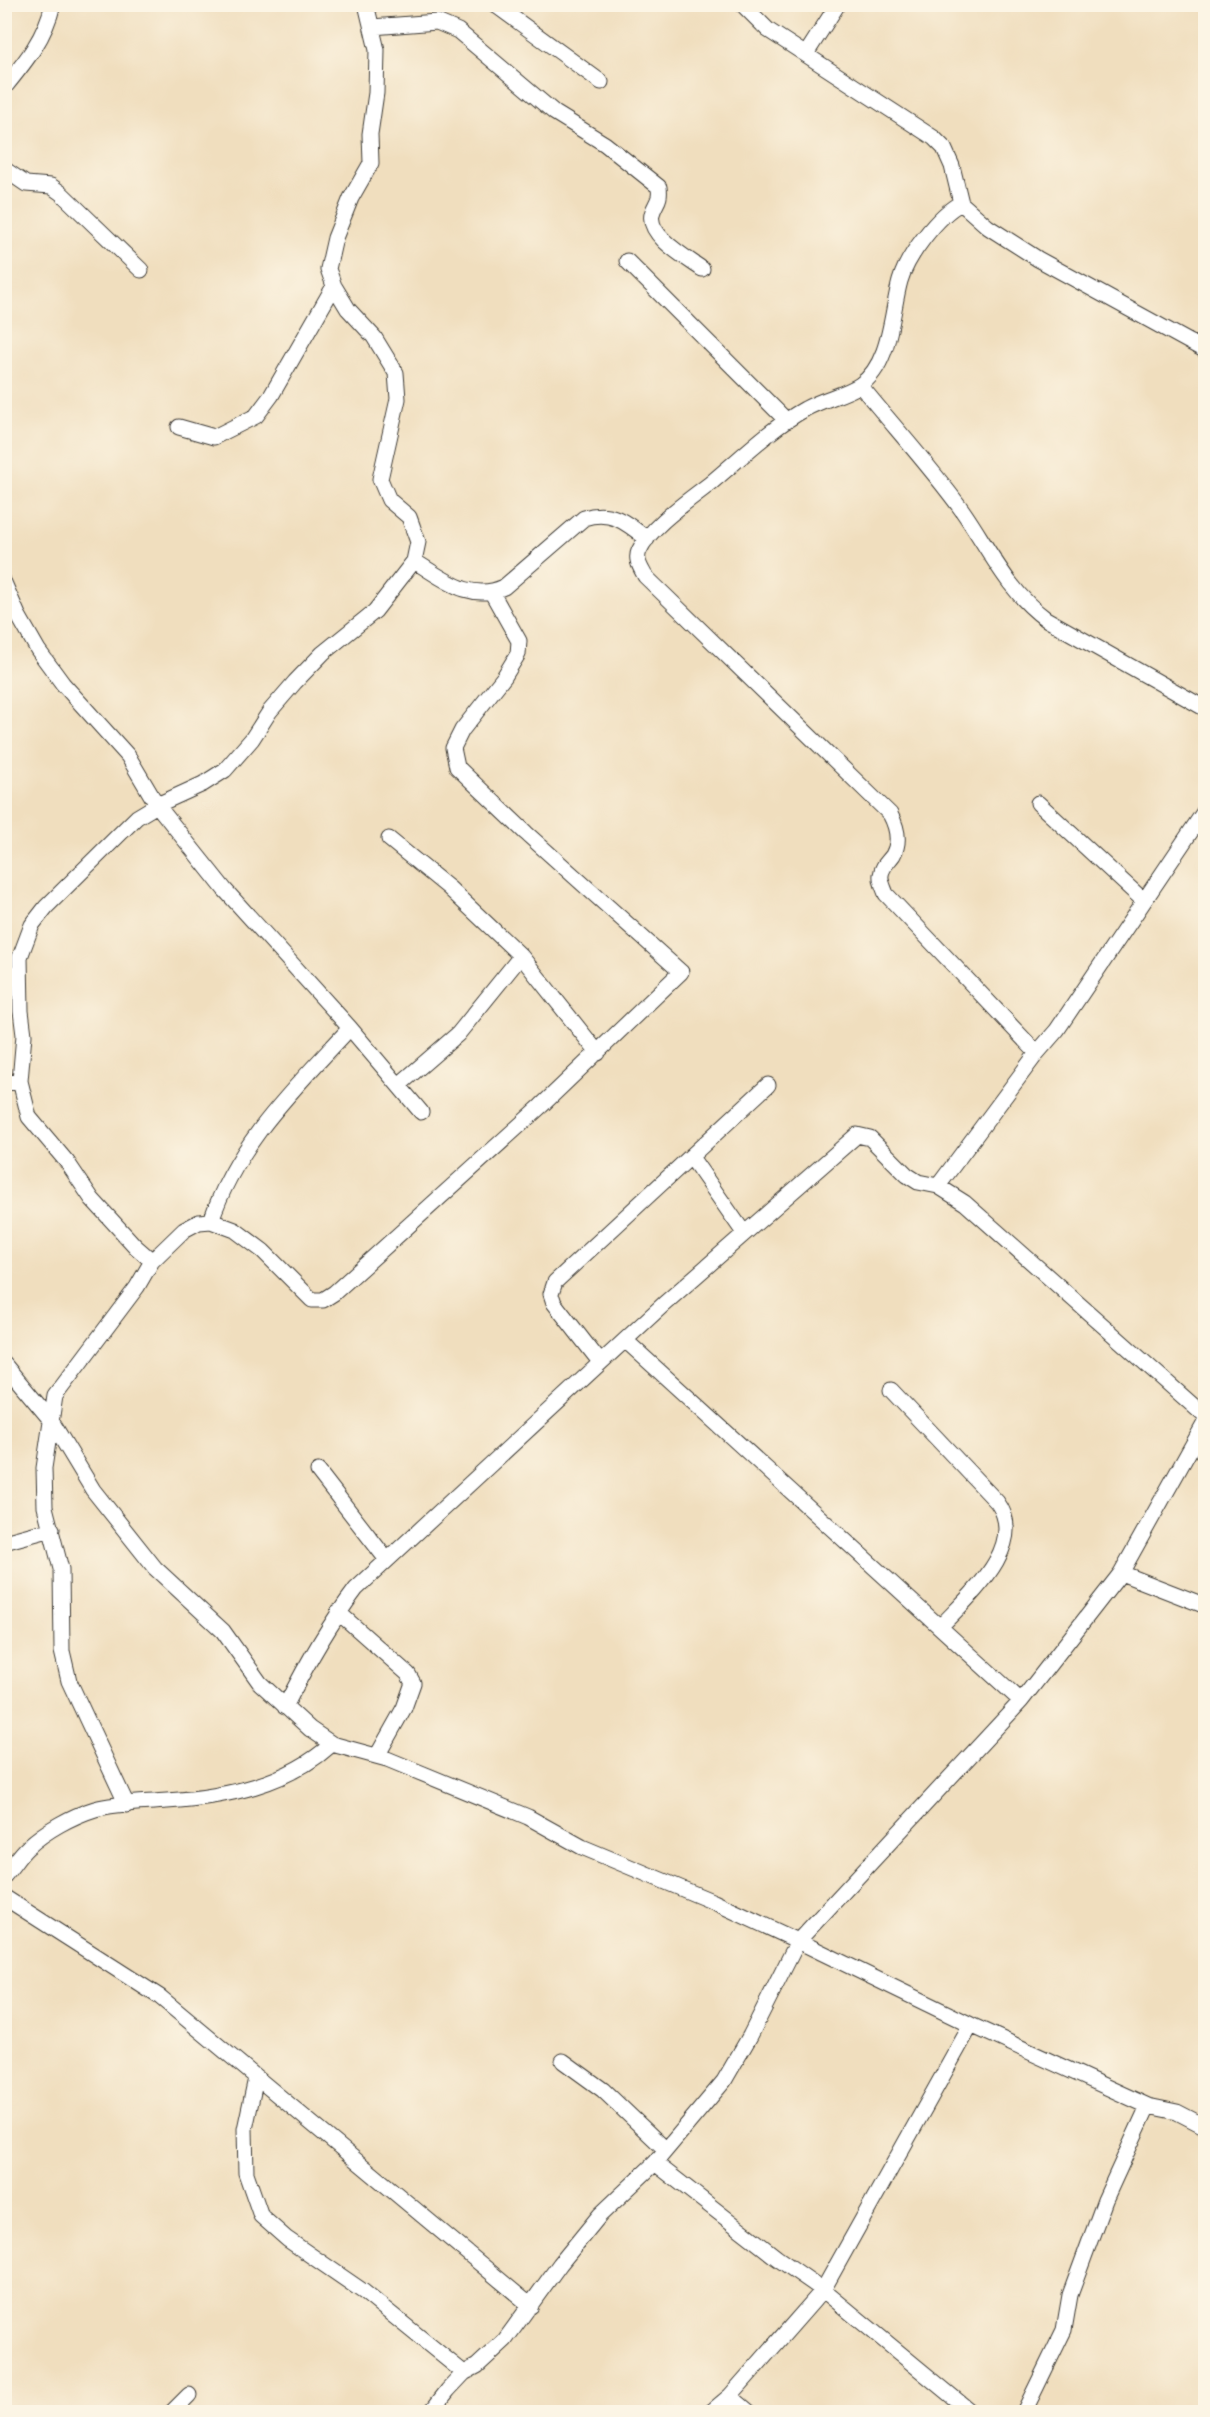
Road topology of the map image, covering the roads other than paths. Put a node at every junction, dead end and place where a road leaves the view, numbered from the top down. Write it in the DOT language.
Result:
graph roads {
  1 [pos="53,4"];
  2 [pos="366,4"];
  3 [pos="494,4"];
  4 [pos="742,4"];
  5 [pos="838,4"];
  6 [pos="372,27"];
  7 [pos="806,54"];
  8 [pos="601,82"];
  9 [pos="4,88"];
  10 [pos="4,169"];
  11 [pos="961,203"];
  12 [pos="627,261"];
  13 [pos="702,269"];
  14 [pos="141,270"];
  15 [pos="334,286"];
  16 [pos="1206,351"];
  17 [pos="860,385"];
  18 [pos="787,421"];
  19 [pos="179,427"];
  20 [pos="647,539"];
  21 [pos="414,561"];
  22 [pos="4,583"];
  23 [pos="492,593"];
  24 [pos="1206,710"];
  25 [pos="1038,803"];
  26 [pos="157,805"];
  27 [pos="1206,809"];
  28 [pos="389,839"];
  29 [pos="1144,901"];
  30 [pos="522,956"];
  31 [pos="350,1028"];
  32 [pos="598,1053"];
  33 [pos="1037,1053"];
  34 [pos="12,1082"];
  35 [pos="399,1085"];
  36 [pos="768,1085"];
  37 [pos="422,1112"];
  38 [pos="690,1157"];
  39 [pos="939,1186"];
  40 [pos="211,1221"];
  41 [pos="744,1233"];
  42 [pos="152,1260"];
  43 [pos="625,1340"];
  44 [pos="600,1362"];
  45 [pos="4,1364"];
  46 [pos="891,1390"];
  47 [pos="50,1419"];
  48 [pos="1206,1419"];
  49 [pos="318,1471"];
  50 [pos="52,1529"];
  51 [pos="4,1542"];
  52 [pos="387,1560"];
  53 [pos="1121,1573"];
  54 [pos="1206,1605"];
  55 [pos="338,1612"];
  56 [pos="940,1627"];
  57 [pos="1021,1701"];
  58 [pos="285,1707"];
  59 [pos="332,1744"];
  60 [pos="377,1756"];
  61 [pos="128,1805"];
  62 [pos="4,1876"];
  63 [pos="4,1897"];
  64 [pos="798,1941"];
  65 [pos="971,2025"];
  66 [pos="563,2061"];
  67 [pos="256,2078"];
  68 [pos="1148,2106"];
  69 [pos="1206,2127"];
  70 [pos="665,2149"];
  71 [pos="655,2163"];
  72 [pos="823,2290"];
  73 [pos="531,2306"];
  74 [pos="464,2373"];
  75 [pos="189,2395"];
  76 [pos="730,2396"];
  77 [pos="172,2412"];
  78 [pos="431,2412"];
  79 [pos="711,2412"];
  80 [pos="749,2412"];
  81 [pos="971,2412"];
  82 [pos="1024,2412"];
  1 -- 9 [label="street"];
  2 -- 6 [label="street"];
  3 -- 8 [label="street"];
  4 -- 7 [label="street"];
  5 -- 7 [label="street"];
  6 -- 13 [label="street"];
  6 -- 15 [label="street"];
  7 -- 11 [label="street"];
  10 -- 14 [label="street"];
  11 -- 16 [label="street"];
  11 -- 17 [label="street"];
  12 -- 18 [label="street"];
  15 -- 19 [label="street"];
  15 -- 21 [label="street"];
  17 -- 18 [label="street"];
  17 -- 24 [label="street"];
  18 -- 20 [label="street"];
  20 -- 23 [label="street"];
  20 -- 33 [label="street"];
  21 -- 23 [label="street"];
  21 -- 26 [label="street"];
  22 -- 26 [label="street"];
  23 -- 32 [label="street"];
  25 -- 29 [label="street"];
  26 -- 31 [label="street"];
  26 -- 34 [label="street"];
  27 -- 29 [label="street"];
  28 -- 30 [label="street"];
  29 -- 33 [label="street"];
  30 -- 32 [label="street"];
  30 -- 35 [label="street"];
  31 -- 35 [label="street"];
  31 -- 40 [label="street"];
  32 -- 40 [label="street"];
  33 -- 39 [label="street"];
  34 -- 42 [label="street"];
  35 -- 37 [label="street"];
  36 -- 38 [label="street"];
  38 -- 41 [label="street"];
  38 -- 44 [label="street"];
  39 -- 41 [label="street"];
  39 -- 48 [label="street"];
  40 -- 42 [label="street"];
  41 -- 43 [label="street"];
  42 -- 47 [label="street"];
  43 -- 44 [label="street"];
  43 -- 56 [label="street"];
  44 -- 52 [label="street"];
  45 -- 47 [label="street"];
  46 -- 56 [label="street"];
  47 -- 50 [label="street"];
  47 -- 58 [label="street"];
  48 -- 53 [label="street"];
  49 -- 52 [label="street"];
  50 -- 51 [label="street"];
  50 -- 61 [label="street"];
  52 -- 55 [label="street"];
  53 -- 54 [label="street"];
  53 -- 57 [label="street"];
  55 -- 58 [label="street"];
  55 -- 60 [label="street"];
  56 -- 57 [label="street"];
  57 -- 64 [label="street"];
  58 -- 59 [label="street"];
  59 -- 60 [label="street"];
  59 -- 61 [label="street"];
  60 -- 64 [label="street"];
  61 -- 62 [label="street"];
  63 -- 67 [label="street"];
  64 -- 65 [label="street"];
  64 -- 70 [label="street"];
  65 -- 68 [label="street"];
  65 -- 72 [label="street"];
  66 -- 70 [label="street"];
  67 -- 73 [label="street"];
  67 -- 74 [label="street"];
  68 -- 69 [label="street"];
  68 -- 82 [label="street"];
  70 -- 71 [label="street"];
  71 -- 72 [label="street"];
  71 -- 73 [label="street"];
  72 -- 76 [label="street"];
  72 -- 81 [label="street"];
  73 -- 74 [label="street"];
  74 -- 78 [label="street"];
  75 -- 77 [label="street"];
  76 -- 79 [label="street"];
  76 -- 80 [label="street"];
}
